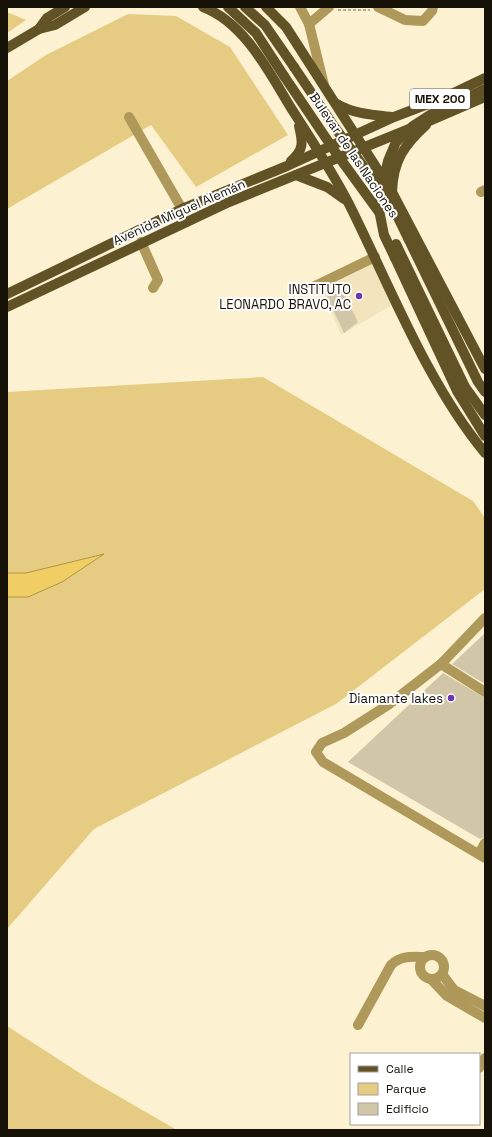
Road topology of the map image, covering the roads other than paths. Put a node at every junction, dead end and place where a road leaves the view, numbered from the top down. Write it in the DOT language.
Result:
graph roads {
  1 [pos="66,7"];
  2 [pos="85,7"];
  3 [pos="203,7"];
  4 [pos="228,7"];
  5 [pos="245,7"];
  6 [pos="266,7"];
  7 [pos="300,7"];
  8 [pos="433,7"];
  9 [pos="328,8"];
  10 [pos="381,8"];
  11 [pos="309,24"];
  12 [pos="40,29"];
  13 [pos="7,48"];
  14 [pos="485,78"];
  15 [pos="485,89"];
  16 [pos="326,91"];
  17 [pos="485,97"];
  18 [pos="332,101"];
  19 [pos="129,117"];
  20 [pos="394,117"];
  21 [pos="298,118"];
  22 [pos="429,122"];
  23 [pos="356,134"];
  24 [pos="364,148"];
  25 [pos="318,152"];
  26 [pos="325,163"];
  27 [pos="287,166"];
  28 [pos="296,174"];
  29 [pos="392,192"];
  30 [pos="348,202"];
  31 [pos="182,208"];
  32 [pos="141,242"];
  33 [pos="375,257"];
  34 [pos="315,286"];
  35 [pos="153,288"];
  36 [pos="7,294"];
  37 [pos="7,307"];
  38 [pos="485,369"];
  39 [pos="485,392"];
  40 [pos="485,415"];
  41 [pos="485,436"];
  42 [pos="485,453"];
  43 [pos="485,618"];
  44 [pos="440,664"];
  45 [pos="485,692"];
  46 [pos="485,843"];
  47 [pos="482,856"];
  48 [pos="426,958"];
  49 [pos="442,974"];
  50 [pos="431,979"];
  51 [pos="485,1006"];
  52 [pos="485,1018"];
  53 [pos="358,1025"];
  1 -- 12 [label="main road"];
  2 -- 12 [label="main road"];
  3 -- 21 [label="main road"];
  4 -- 40 [label="main road, Bulevar de las Naciones, bridge"];
  5 -- 39 [label="main road, Bulevar de las Naciones, bridge"];
  6 -- 16 [label="main road"];
  7 -- 11 [label="street"];
  8 -- 10 [label="street"];
  9 -- 11 [label="street"];
  11 -- 16 [label="street"];
  12 -- 13 [label="main road"];
  14 -- 20 [label="main road, MEX 200"];
  15 -- 41 [label="main road, bridge"];
  16 -- 18 [label="main road"];
  17 -- 22 [label="main road, MEX 200"];
  18 -- 20 [label="main road"];
  18 -- 23 [label="main road"];
  19 -- 31 [label="street"];
  20 -- 23 [label="main road, MEX 200"];
  21 -- 25 [label="main road"];
  21 -- 27 [label="main road"];
  22 -- 24 [label="main road, MEX 200"];
  22 -- 29 [label="main road"];
  23 -- 24 [label="main road"];
  23 -- 25 [label="main road, Avenida Miguel Alemán"];
  24 -- 26 [label="main road, Avenida Miguel Alemán"];
  24 -- 29 [label="main road"];
  25 -- 26 [label="main road"];
  25 -- 27 [label="main road, Avenida Miguel Alemán"];
  26 -- 28 [label="main road, Avenida Miguel Alemán"];
  26 -- 30 [label="main road"];
  27 -- 31 [label="main road, Avenida Miguel Alemán"];
  28 -- 30 [label="main road"];
  28 -- 32 [label="main road, Avenida Miguel Alemán"];
  29 -- 38 [label="main road"];
  30 -- 33 [label="main road"];
  31 -- 36 [label="main road, Avenida Miguel Alemán"];
  32 -- 35 [label="street"];
  32 -- 37 [label="main road, Avenida Miguel Alemán"];
  33 -- 34 [label="street"];
  33 -- 42 [label="main road"];
  43 -- 44 [label="street"];
  44 -- 45 [label="street"];
  44 -- 47 [label="street"];
  46 -- 47 [label="street"];
  48 -- 49 [label="street"];
  48 -- 50 [label="street"];
  48 -- 53 [label="street"];
  49 -- 50 [label="street"];
  49 -- 51 [label="street"];
  50 -- 52 [label="street"];
}
